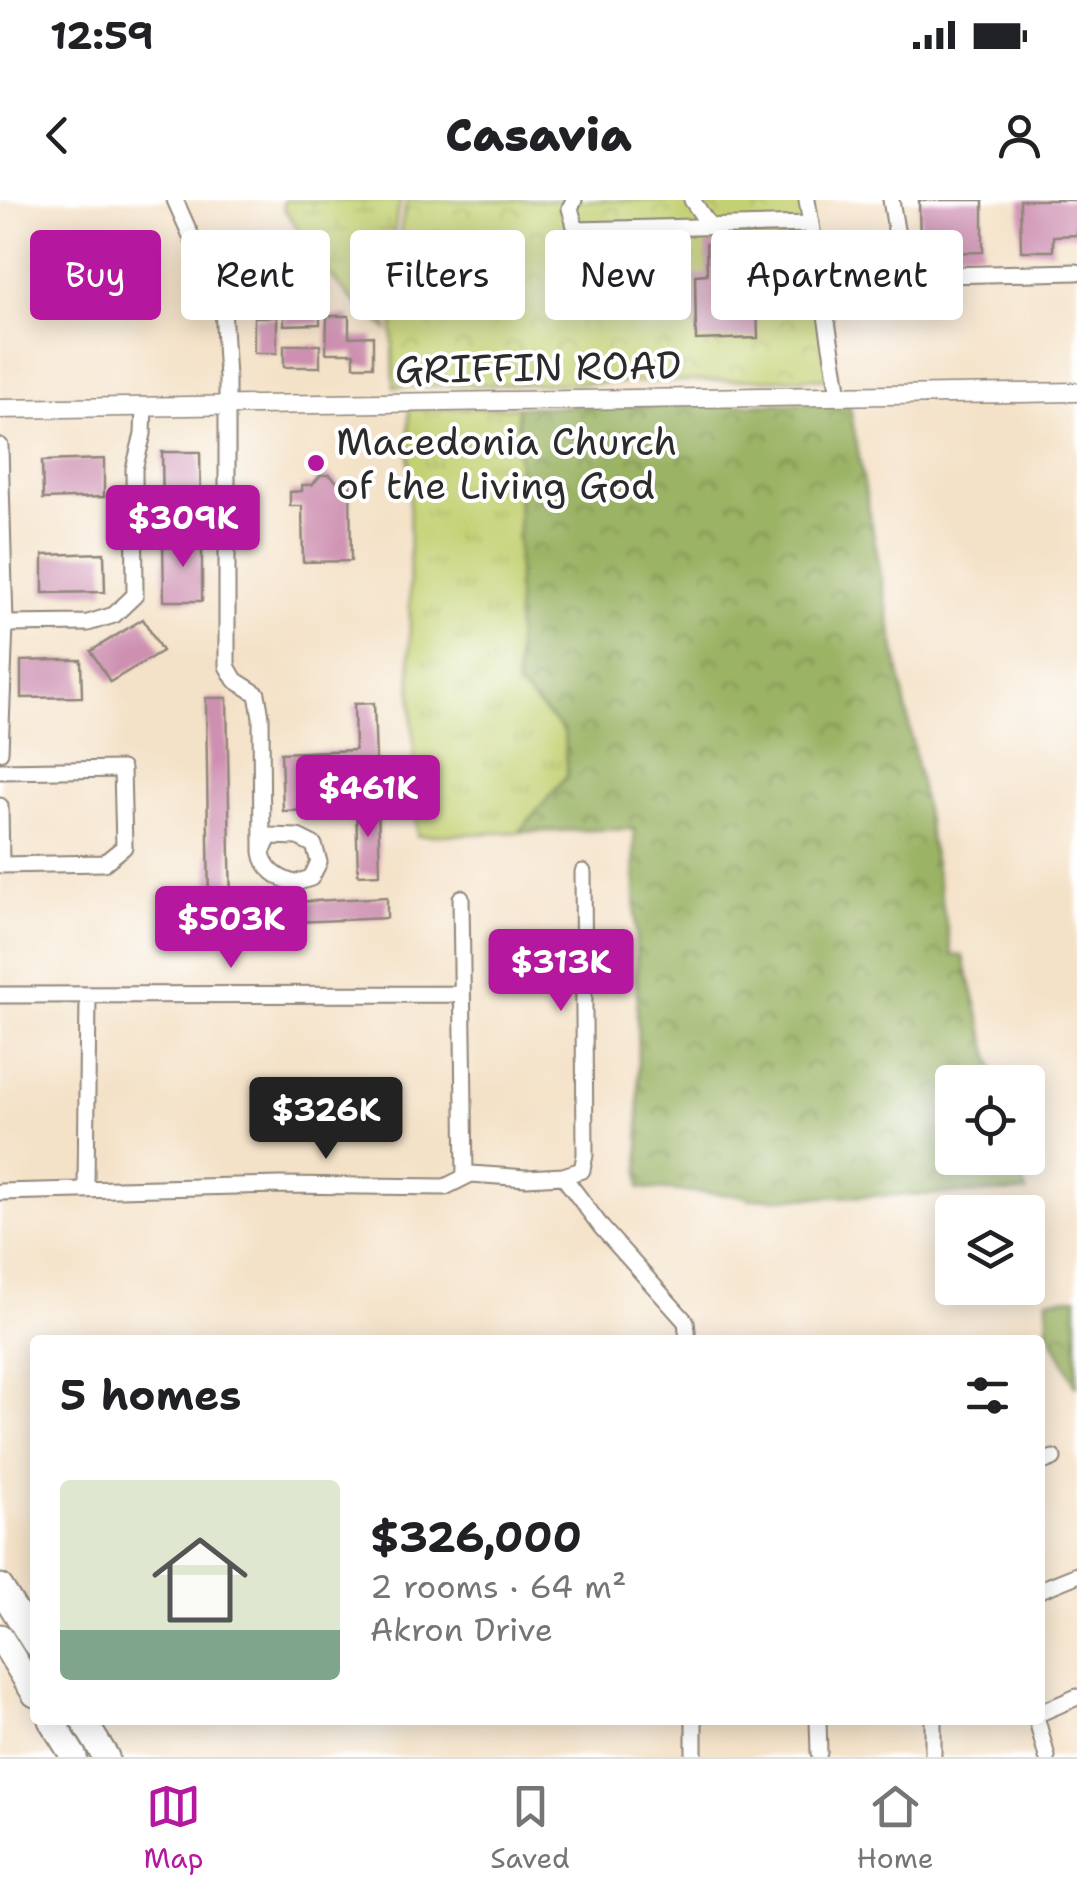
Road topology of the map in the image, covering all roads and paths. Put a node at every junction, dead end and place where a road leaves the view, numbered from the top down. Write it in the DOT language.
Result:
graph roads {
  1 [pos="174,200"];
  2 [pos="574,200"];
  3 [pos="692,200"];
  4 [pos="807,200"];
  5 [pos="891,200"];
  6 [pos="810,224"];
  7 [pos="710,226"];
  8 [pos="1077,272"];
  9 [pos="1077,392"];
  10 [pos="839,395"];
  11 [pos="226,405"];
  12 [pos="144,406"];
  13 [pos="0,409"];
  14 [pos="0,446"];
  15 [pos="5,624"];
  16 [pos="0,752"];
  17 [pos="0,771"];
  18 [pos="0,806"];
  19 [pos="262,852"];
  20 [pos="583,872"];
  21 [pos="462,898"];
  22 [pos="88,994"];
  23 [pos="462,994"];
  24 [pos="0,995"];
  25 [pos="465,1176"];
  26 [pos="564,1176"];
  27 [pos="86,1190"];
  28 [pos="0,1192"];
  29 [pos="687,1335"];
  30 [pos="1077,1575"];
  31 [pos="0,1587"];
  32 [pos="1045,1588"];
  33 [pos="30,1635"];
  34 [pos="0,1637"];
  35 [pos="30,1686"];
  36 [pos="1077,1698"];
  37 [pos="1045,1711"];
  38 [pos="54,1725"];
  39 [pos="86,1725"];
  40 [pos="694,1725"];
  41 [pos="818,1725"];
  42 [pos="932,1725"];
  43 [pos="1038,1725"];
  44 [pos="818,1753"];
  45 [pos="74,1757"];
  46 [pos="106,1757"];
  47 [pos="694,1757"];
  48 [pos="934,1757"];
  49 [pos="1047,1757"];
  1 -- 11 [label="street"];
  2 -- 7 [label="street"];
  3 -- 7 [label="street"];
  4 -- 6 [label="street"];
  5 -- 8 [label="street"];
  6 -- 7 [label="street"];
  6 -- 10 [label="street"];
  9 -- 10 [label="street, GRIFFIN ROAD"];
  10 -- 11 [label="street, GRIFFIN ROAD"];
  11 -- 12 [label="street, GRIFFIN ROAD"];
  11 -- 19 [label="street"];
  12 -- 13 [label="street, GRIFFIN ROAD"];
  12 -- 15 [label="street"];
  14 -- 15 [label="street"];
  15 -- 16 [label="street"];
  17 -- 18 [label="street"];
  20 -- 26 [label="street"];
  21 -- 23 [label="street"];
  22 -- 23 [label="street"];
  22 -- 24 [label="street"];
  22 -- 27 [label="street"];
  23 -- 25 [label="street"];
  25 -- 26 [label="street"];
  25 -- 27 [label="street"];
  26 -- 29 [label="street"];
  27 -- 28 [label="street"];
  30 -- 32 [label="street"];
  31 -- 33 [label="highway"];
  34 -- 35 [label="highway"];
  36 -- 37 [label="street"];
  38 -- 45 [label="highway"];
  39 -- 46 [label="highway"];
  40 -- 47 [label="street"];
  41 -- 44 [label="street"];
  42 -- 48 [label="street"];
  43 -- 49 [label="street"];
}
